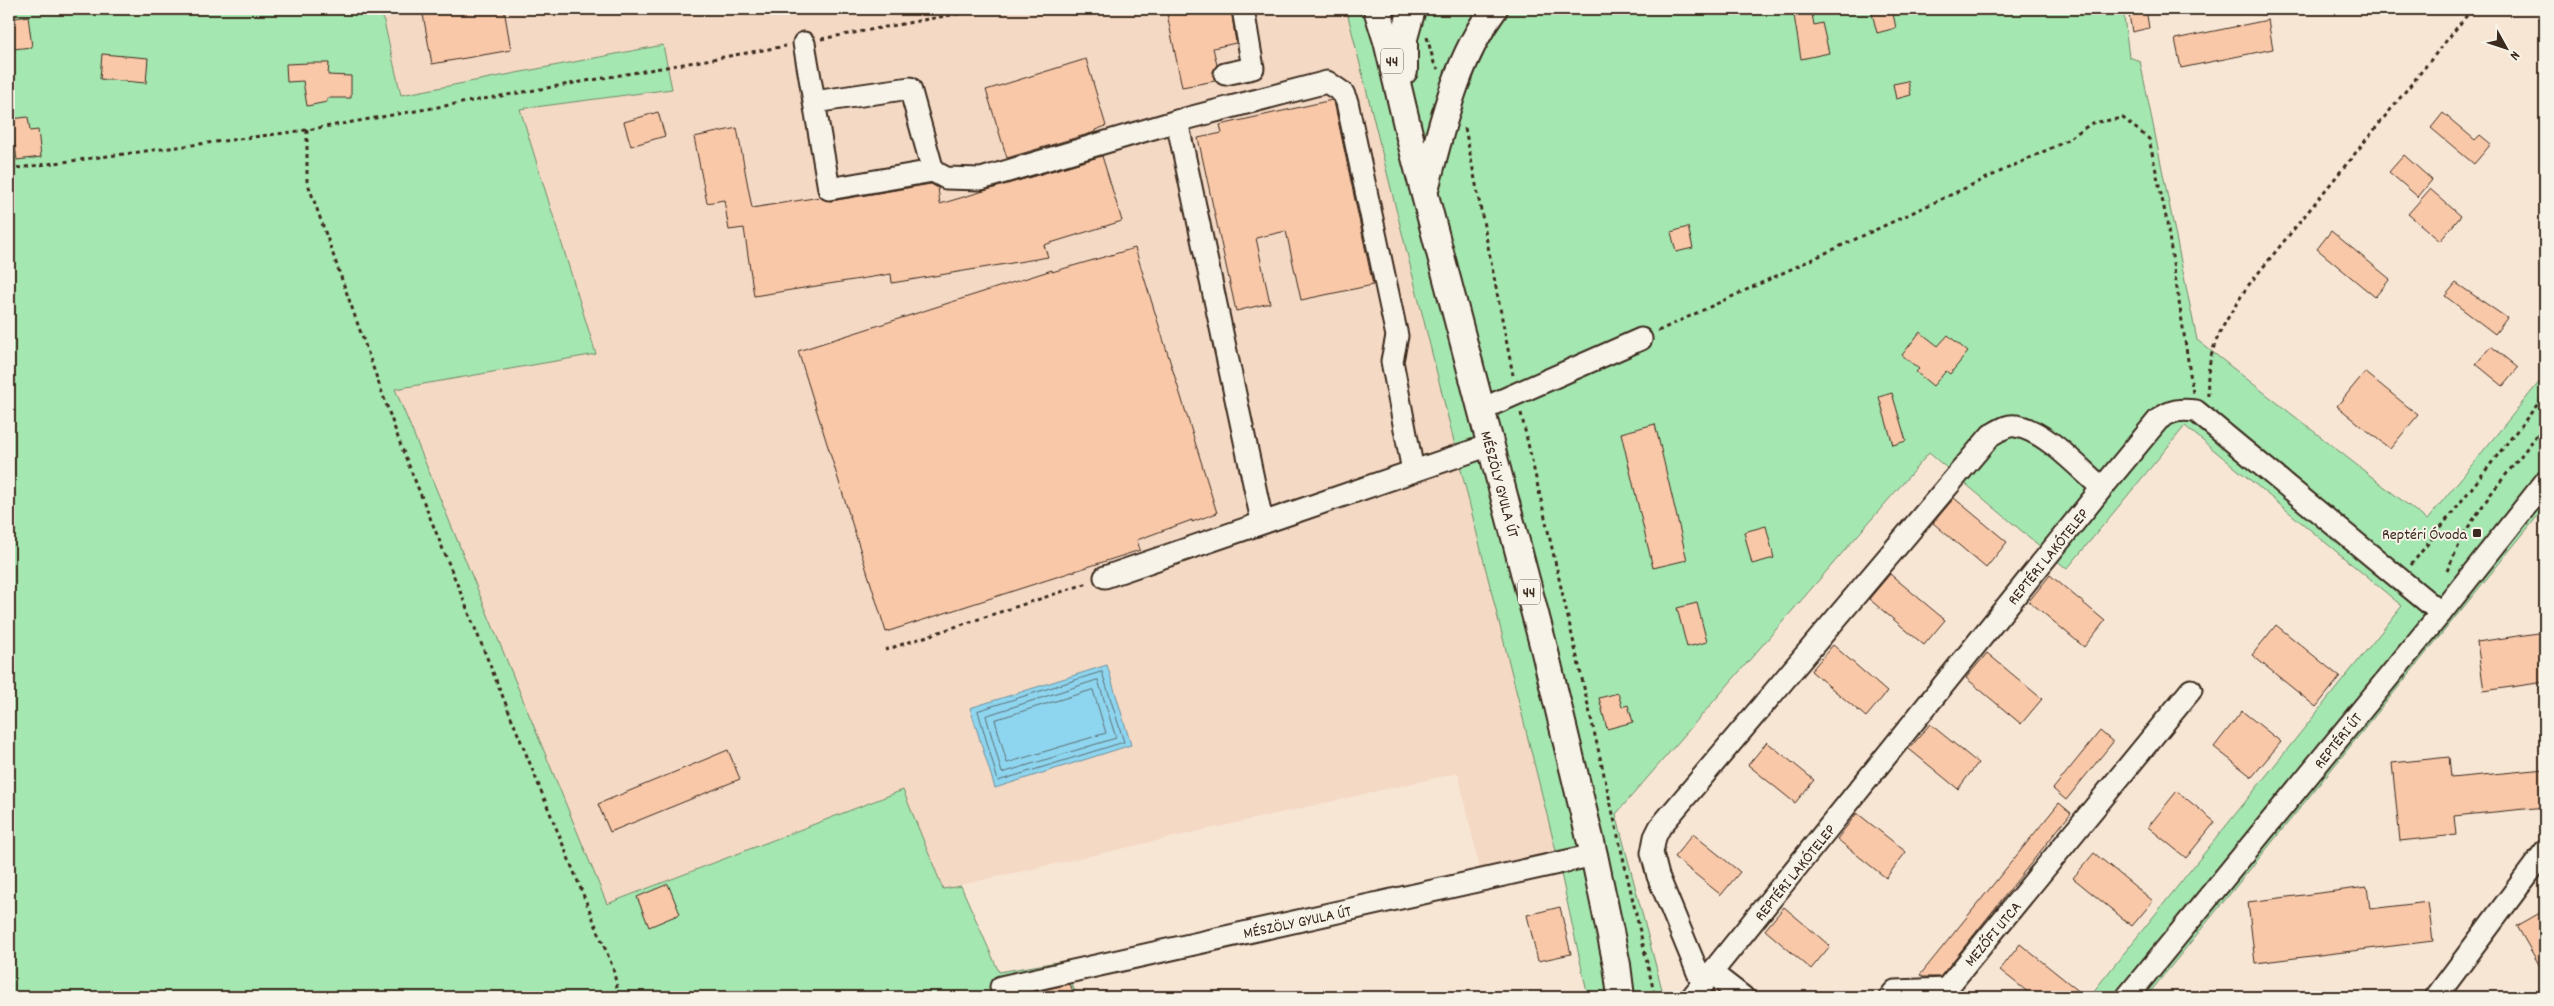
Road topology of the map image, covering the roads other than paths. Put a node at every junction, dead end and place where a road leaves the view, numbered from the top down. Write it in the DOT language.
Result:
graph roads {
  1 [pos="1243,9"];
  2 [pos="1377,9"];
  3 [pos="1494,9"];
  4 [pos="1419,19"];
  5 [pos="804,42"];
  6 [pos="1225,74"];
  7 [pos="814,102"];
  8 [pos="1405,114"];
  9 [pos="1177,121"];
  10 [pos="933,171"];
  11 [pos="1425,190"];
  12 [pos="1641,339"];
  13 [pos="1482,409"];
  14 [pos="1490,445"];
  15 [pos="1414,471"];
  16 [pos="2545,482"];
  17 [pos="2102,488"];
  18 [pos="1262,521"];
  19 [pos="1105,577"];
  20 [pos="2441,613"];
  21 [pos="2191,690"];
  22 [pos="2545,850"];
  23 [pos="1594,855"];
  24 [pos="1702,985"];
  25 [pos="1001,987"];
  26 [pos="1621,997"];
  27 [pos="1743,997"];
  28 [pos="1890,997"];
  29 [pos="2127,997"];
  30 [pos="2436,997"];
  1 -- 6 [label="street"];
  2 -- 8 [label="main road, MÉSZÖLY GYULA ÚT / 44"];
  3 -- 11 [label="main road"];
  4 -- 8 [label="main road, MÉSZÖLY GYULA ÚT / 44"];
  5 -- 7 [label="street"];
  7 -- 10 [label="street"];
  7 -- 10 [label="street"];
  8 -- 11 [label="main road, MÉSZÖLY GYULA ÚT / 44"];
  9 -- 10 [label="street"];
  9 -- 15 [label="street"];
  9 -- 18 [label="street"];
  11 -- 13 [label="main road, MÉSZÖLY GYULA ÚT / 44"];
  12 -- 13 [label="street"];
  13 -- 14 [label="main road, MÉSZÖLY GYULA ÚT / 44"];
  14 -- 15 [label="street"];
  14 -- 23 [label="main road, MÉSZÖLY GYULA ÚT / 44"];
  15 -- 18 [label="street"];
  16 -- 20 [label="street, REPTÉRI ÚT"];
  17 -- 20 [label="street, REPTÉRI LAKÓTELEP"];
  17 -- 24 [label="street, REPTÉRI LAKÓTELEP"];
  17 -- 24 [label="street"];
  18 -- 19 [label="street"];
  20 -- 29 [label="street, REPTÉRI ÚT"];
  21 -- 28 [label="street, MEZŐFI UTCA"];
  22 -- 30 [label="street"];
  23 -- 25 [label="street, MÉSZÖLY GYULA ÚT"];
  23 -- 26 [label="main road, MÉSZÖLY GYULA ÚT / 44"];
  24 -- 27 [label="street"];
}
